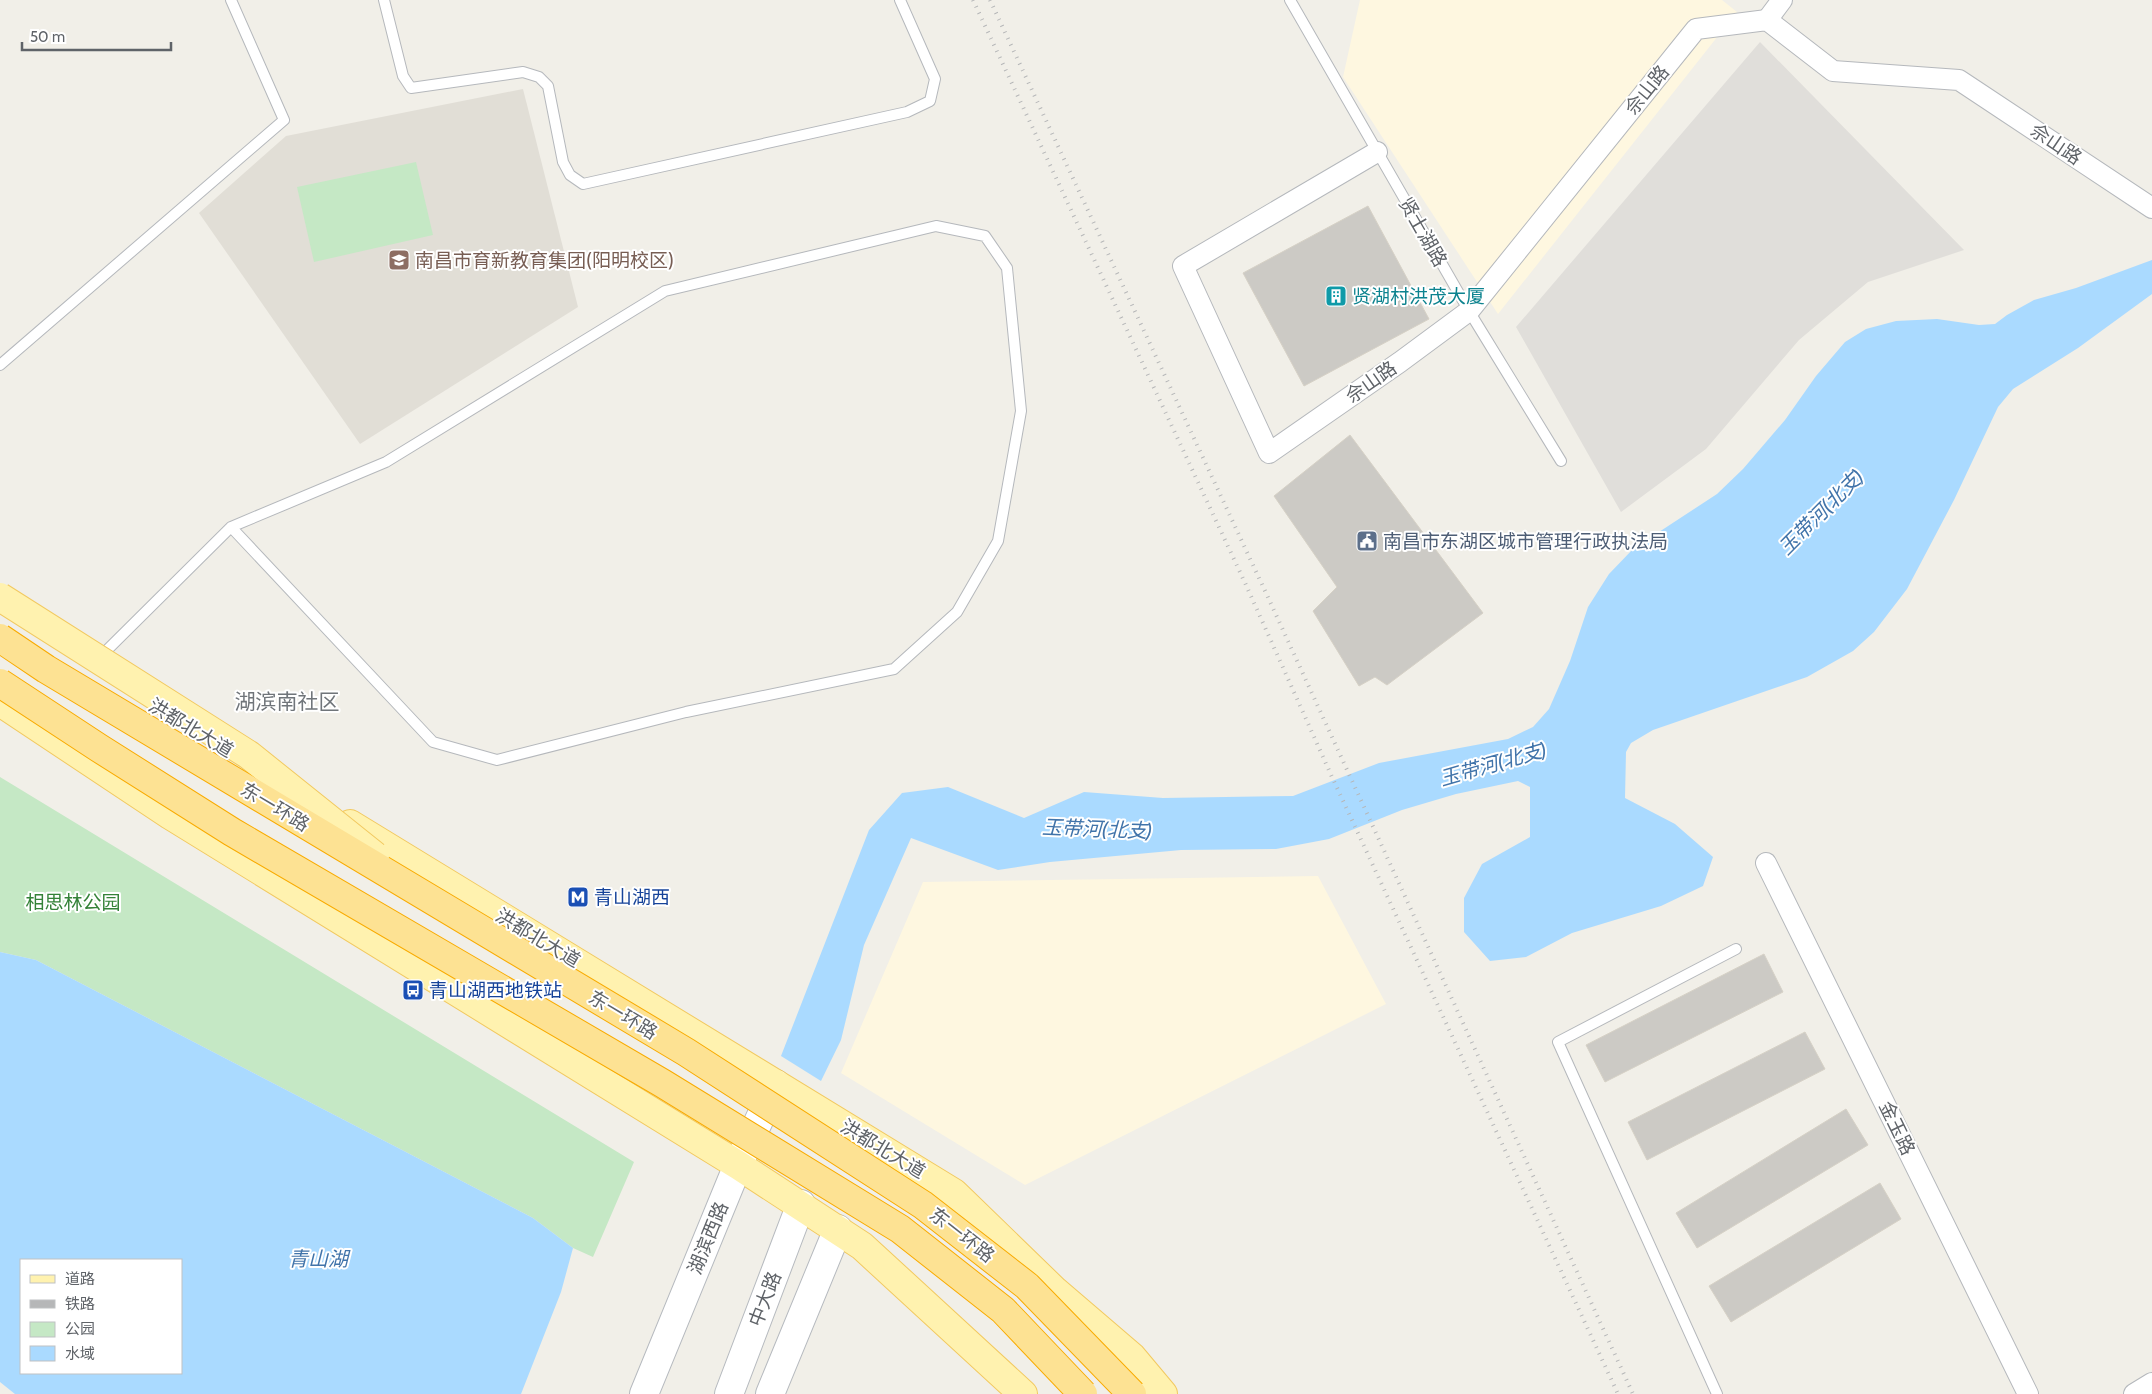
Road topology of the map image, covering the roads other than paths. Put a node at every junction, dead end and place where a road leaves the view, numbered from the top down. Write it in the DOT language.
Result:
graph roads {
  1 [pos="231,0"];
  2 [pos="384,0"];
  3 [pos="900,0"];
  4 [pos="1290,0"];
  5 [pos="1782,0"];
  6 [pos="1767,20"];
  7 [pos="1377,152"];
  8 [pos="2152,208"];
  9 [pos="1469,311"];
  10 [pos="0,365"];
  11 [pos="1561,461"];
  12 [pos="231,527"];
  13 [pos="0,597"];
  14 [pos="0,612"];
  15 [pos="0,638"];
  16 [pos="90,667"];
  17 [pos="0,683"];
  18 [pos="0,700"];
  19 [pos="99,748"];
  20 [pos="1766,862"];
  21 [pos="433,902"];
  22 [pos="1736,949"];
  23 [pos="776,1084"];
  24 [pos="738,1165"];
  25 [pos="801,1204"];
  26 [pos="838,1229"];
  27 [pos="2152,1383"];
  28 [pos="644,1394"];
  29 [pos="729,1394"];
  30 [pos="770,1394"];
  31 [pos="1023,1394"];
  32 [pos="1083,1394"];
  33 [pos="1132,1394"];
  34 [pos="1163,1394"];
  35 [pos="1717,1394"];
  36 [pos="2028,1394"];
  37 [pos="2134,1394"];
  1 -- 10 [label="lane"];
  2 -- 3 [label="lane"];
  4 -- 7 [label="lane, 贤士湖路"];
  5 -- 6 [label="street"];
  6 -- 8 [label="street, 佘山路"];
  6 -- 9 [label="street, 佘山路"];
  7 -- 9 [label="lane, 贤士湖路"];
  7 -- 9 [label="street, 佘山路"];
  9 -- 11 [label="lane, 贤士湖路"];
  12 -- 12 [label="lane"];
  12 -- 16 [label="lane"];
  13 -- 21 [label="main road, bridge"];
  14 -- 16 [label="main road, 洪都北大道"];
  15 -- 21 [label="highway, 东一环路, bridge"];
  16 -- 23 [label="main road, 洪都北大道"];
  17 -- 19 [label="highway, 东一环路, bridge"];
  18 -- 19 [label="main road, bridge"];
  18 -- 24 [label="main road"];
  19 -- 32 [label="highway, 东一环路, bridge"];
  20 -- 36 [label="street, 金玉路"];
  21 -- 33 [label="highway, 东一环路, bridge"];
  22 -- 35 [label="lane"];
  23 -- 24 [label="main road, 湖滨西路"];
  23 -- 34 [label="main road, 洪都北大道"];
  24 -- 25 [label="main road"];
  24 -- 28 [label="main road, 湖滨西路"];
  25 -- 26 [label="main road"];
  25 -- 29 [label="main road, 中大路"];
  26 -- 30 [label="main road"];
  26 -- 31 [label="main road"];
  27 -- 37 [label="street"];
}
